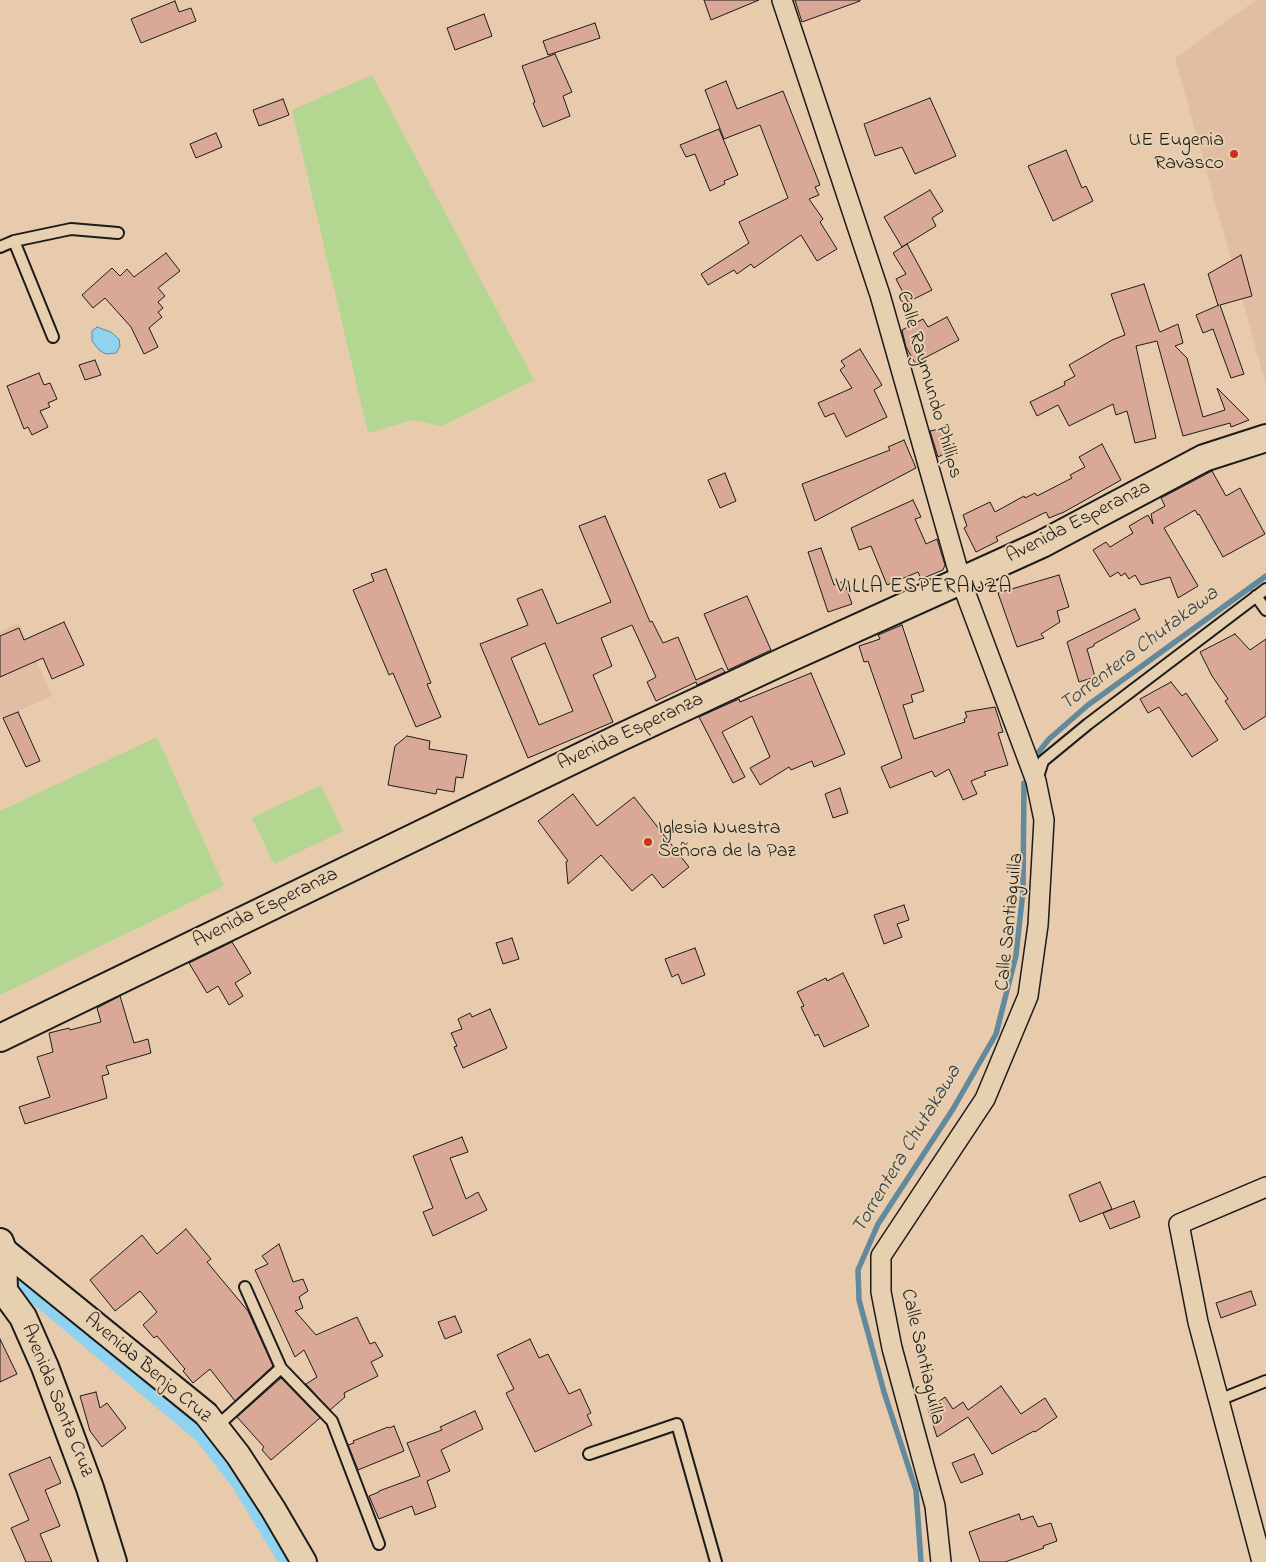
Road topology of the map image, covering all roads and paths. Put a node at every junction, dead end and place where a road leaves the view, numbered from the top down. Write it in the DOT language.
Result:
graph roads {
  1 [pos="782,0"];
  2 [pos="118,233"];
  3 [pos="14,242"];
  4 [pos="0,248"];
  5 [pos="53,337"];
  6 [pos="1266,438"];
  7 [pos="961,581"];
  8 [pos="1266,589"];
  9 [pos="1256,596"];
  10 [pos="1266,610"];
  11 [pos="1035,778"];
  12 [pos="0,1038"];
  13 [pos="1266,1187"];
  14 [pos="1,1246"];
  15 [pos="246,1287"];
  16 [pos="2,1290"];
  17 [pos="281,1368"];
  18 [pos="1266,1381"];
  19 [pos="1219,1400"];
  20 [pos="216,1427"];
  21 [pos="589,1454"];
  22 [pos="379,1544"];
  23 [pos="113,1562"];
  24 [pos="304,1562"];
  25 [pos="716,1562"];
  26 [pos="941,1562"];
  27 [pos="1262,1562"];
  1 -- 7 [label="street, Calle Raymundo Phillips"];
  2 -- 3 [label="lane"];
  3 -- 4 [label="lane"];
  3 -- 5 [label="lane"];
  6 -- 7 [label="main road, Avenida Esperanza"];
  7 -- 11 [label="street, Calle Raymundo Phillips"];
  7 -- 12 [label="main road, Avenida Esperanza"];
  8 -- 9 [label="lane"];
  9 -- 10 [label="lane"];
  9 -- 11 [label="lane"];
  11 -- 26 [label="street, Calle Santiaguilla"];
  13 -- 19 [label="street"];
  14 -- 16 [label="main road, Avenida Santa Cruz"];
  14 -- 20 [label="street, Avenida Benjo Cruz"];
  15 -- 17 [label="lane"];
  16 -- 23 [label="main road, Avenida Santa Cruz"];
  17 -- 20 [label="lane"];
  17 -- 22 [label="lane"];
  18 -- 19 [label="lane"];
  19 -- 27 [label="street"];
  20 -- 24 [label="street, Avenida Benjo Cruz"];
  21 -- 25 [label="lane"];
}
